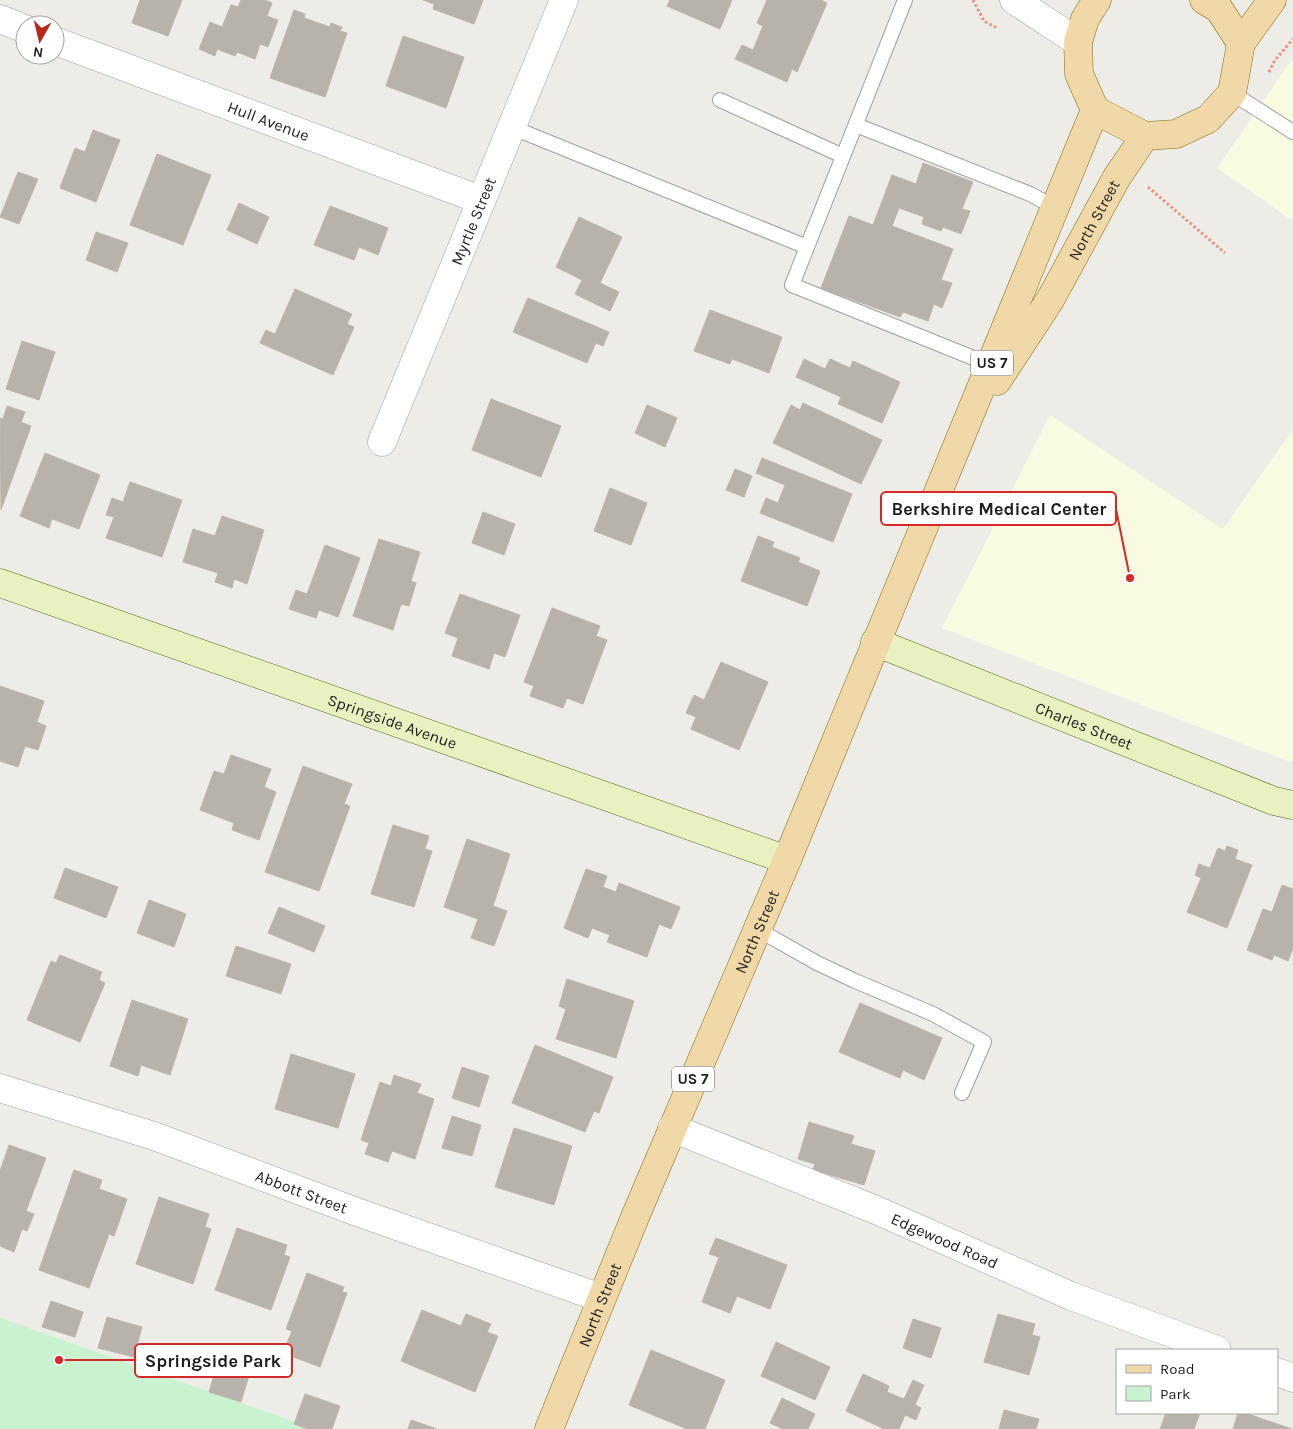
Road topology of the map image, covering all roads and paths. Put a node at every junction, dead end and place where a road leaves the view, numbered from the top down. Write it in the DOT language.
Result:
graph roads {
  1 [pos="564,0"];
  2 [pos="905,0"];
  3 [pos="1014,0"];
  4 [pos="1096,0"];
  5 [pos="1204,0"];
  6 [pos="1272,0"];
  7 [pos="0,18"];
  8 [pos="15,25"];
  9 [pos="1293,39"];
  10 [pos="1078,42"];
  11 [pos="1241,43"];
  12 [pos="65,45"];
  13 [pos="1275,60"];
  14 [pos="1232,93"];
  15 [pos="720,100"];
  16 [pos="1095,110"];
  17 [pos="856,125"];
  18 [pos="510,127"];
  19 [pos="1293,132"];
  20 [pos="1145,136"];
  21 [pos="843,156"];
  22 [pos="1148,187"];
  23 [pos="481,200"];
  24 [pos="1054,207"];
  25 [pos="807,247"];
  26 [pos="1224,253"];
  27 [pos="991,365"];
  28 [pos="962,435"];
  29 [pos="382,442"];
  30 [pos="0,583"];
  31 [pos="875,642"];
  32 [pos="1293,805"];
  33 [pos="786,860"];
  34 [pos="757,929"];
  35 [pos="0,1088"];
  36 [pos="962,1093"];
  37 [pos="672,1128"];
  38 [pos="601,1298"];
  39 [pos="1215,1349"];
  40 [pos="1278,1372"];
  41 [pos="1293,1378"];
  42 [pos="549,1429"];
  1 -- 18 [label="street, Myrtle Street"];
  2 -- 17 [label="lane"];
  3 -- 10 [label="street"];
  4 -- 10 [label="main road"];
  5 -- 11 [label="main road"];
  6 -- 11 [label="main road"];
  7 -- 8 [label="street"];
  9 -- 13 [label="path"];
  10 -- 16 [label="main road"];
  11 -- 14 [label="main road"];
  12 -- 23 [label="street, Hull Avenue"];
  14 -- 19 [label="lane"];
  14 -- 20 [label="main road"];
  15 -- 21 [label="lane"];
  16 -- 20 [label="main road"];
  16 -- 24 [label="main road, North Street / US 7"];
  17 -- 21 [label="lane"];
  17 -- 24 [label="lane"];
  18 -- 23 [label="street, Myrtle Street"];
  18 -- 25 [label="lane"];
  20 -- 28 [label="main road, North Street"];
  21 -- 25 [label="lane"];
  22 -- 26 [label="path"];
  23 -- 29 [label="street, Myrtle Street"];
  24 -- 27 [label="main road, North Street / US 7"];
  25 -- 27 [label="lane"];
  27 -- 28 [label="main road, North Street / US 7"];
  28 -- 31 [label="main road, North Street / US 7"];
  30 -- 33 [label="street, Springside Avenue"];
  31 -- 32 [label="street, Charles Street"];
  31 -- 33 [label="main road, North Street / US 7"];
  33 -- 34 [label="main road, North Street / US 7"];
  34 -- 36 [label="lane"];
  34 -- 37 [label="main road, North Street / US 7"];
  35 -- 38 [label="street, Abbott Street"];
  37 -- 38 [label="main road, North Street / US 7"];
  37 -- 39 [label="street, Edgewood Road"];
  38 -- 42 [label="main road, North Street / US 7"];
  40 -- 41 [label="street"];
}
